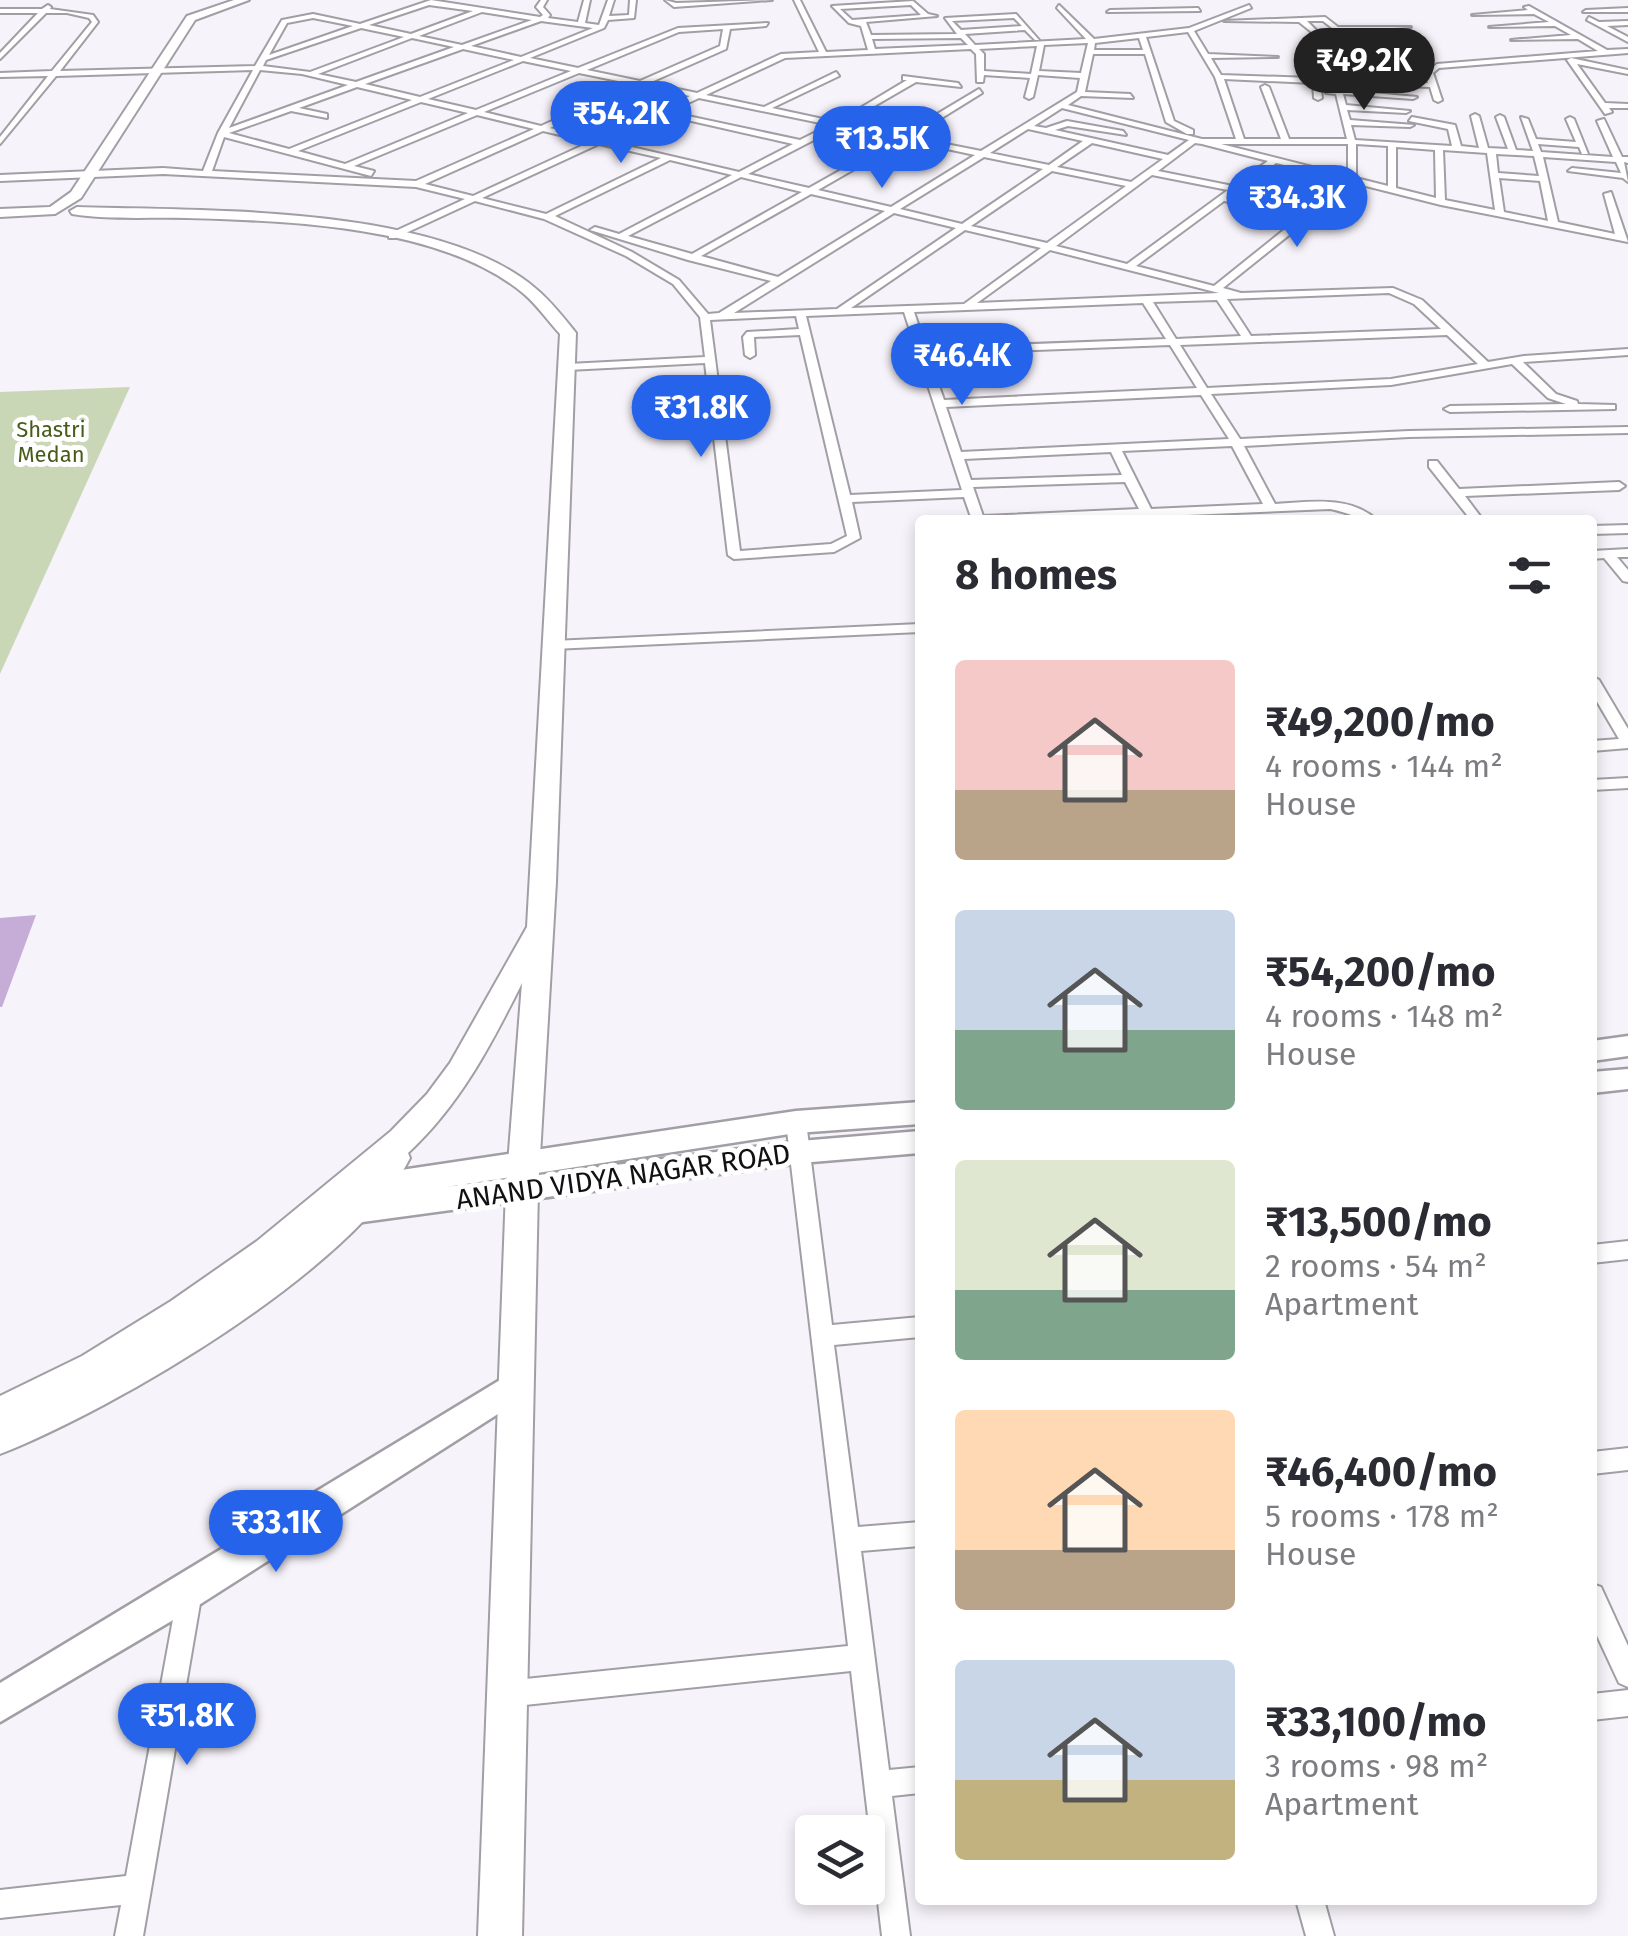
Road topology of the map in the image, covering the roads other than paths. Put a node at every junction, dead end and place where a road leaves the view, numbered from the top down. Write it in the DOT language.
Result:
graph roads {
  1 [pos="54,0"];
  2 [pos="244,0"];
  3 [pos="544,0"];
  4 [pos="587,0"];
  5 [pos="611,0"];
  6 [pos="634,0"];
  7 [pos="668,0"];
  8 [pos="757,0"];
  9 [pos="768,0"];
  10 [pos="796,0"];
  11 [pos="1616,0"];
  12 [pos="433,1"];
  13 [pos="731,1"];
  14 [pos="710,3"];
  15 [pos="885,4"];
  16 [pos="1058,7"];
  17 [pos="1249,8"];
  18 [pos="1628,9"];
  19 [pos="45,10"];
  20 [pos="482,10"];
  21 [pos="1198,10"];
  22 [pos="0,12"];
  23 [pos="1153,12"];
  24 [pos="1475,15"];
  25 [pos="926,16"];
  26 [pos="940,16"];
  27 [pos="543,18"];
  28 [pos="608,18"];
  29 [pos="898,18"];
  30 [pos="1591,18"];
  31 [pos="1300,19"];
  32 [pos="1164,20"];
  33 [pos="1275,20"];
  34 [pos="850,22"];
  35 [pos="1212,22"];
  36 [pos="1391,22"];
  37 [pos="1628,22"];
  38 [pos="366,24"];
  39 [pos="1557,24"];
  40 [pos="581,25"];
  41 [pos="725,26"];
  42 [pos="1334,27"];
  43 [pos="1408,27"];
  44 [pos="1492,27"];
  45 [pos="599,28"];
  46 [pos="866,28"];
  47 [pos="1026,28"];
  48 [pos="1283,28"];
  49 [pos="1190,30"];
  50 [pos="958,31"];
  51 [pos="419,35"];
  52 [pos="1400,35"];
  53 [pos="1139,36"];
  54 [pos="1319,36"];
  55 [pos="1625,36"];
  56 [pos="870,37"];
  57 [pos="1579,37"];
  58 [pos="1514,40"];
  59 [pos="1092,41"];
  60 [pos="1039,42"];
  61 [pos="774,43"];
  62 [pos="470,46"];
  63 [pos="974,48"];
  64 [pos="872,52"];
  65 [pos="1090,52"];
  66 [pos="1148,52"];
  67 [pos="1314,53"];
  68 [pos="1606,53"];
  69 [pos="1626,53"];
  70 [pos="823,54"];
  71 [pos="1208,56"];
  72 [pos="1560,56"];
  73 [pos="0,57"];
  74 [pos="266,58"];
  75 [pos="530,58"];
  76 [pos="780,58"];
  77 [pos="1572,60"];
  78 [pos="260,68"];
  79 [pos="586,69"];
  80 [pos="156,70"];
  81 [pos="1624,72"];
  82 [pos="55,74"];
  83 [pos="310,74"];
  84 [pos="836,74"];
  85 [pos="0,75"];
  86 [pos="1034,75"];
  87 [pos="1086,76"];
  88 [pos="896,77"];
  89 [pos="1354,77"];
  90 [pos="1219,78"];
  91 [pos="1277,78"];
  92 [pos="915,79"];
  93 [pos="1318,79"];
  94 [pos="646,82"];
  95 [pos="1628,84"];
  96 [pos="958,85"];
  97 [pos="1432,85"];
  98 [pos="360,86"];
  99 [pos="1265,87"];
  100 [pos="978,91"];
  101 [pos="1344,92"];
  102 [pos="707,94"];
  103 [pos="1080,94"];
  104 [pos="1130,96"];
  105 [pos="1030,97"];
  106 [pos="1413,97"];
  107 [pos="325,98"];
  108 [pos="422,100"];
  109 [pos="1438,100"];
  110 [pos="339,101"];
  111 [pos="1060,105"];
  112 [pos="1628,106"];
  113 [pos="1343,107"];
  114 [pos="768,108"];
  115 [pos="292,109"];
  116 [pos="666,113"];
  117 [pos="478,114"];
  118 [pos="324,116"];
  119 [pos="1475,116"];
  120 [pos="1500,117"];
  121 [pos="1524,119"];
  122 [pos="1570,119"];
  123 [pos="1601,121"];
  124 [pos="1347,122"];
  125 [pos="840,123"];
  126 [pos="1409,123"];
  127 [pos="1028,124"];
  128 [pos="13,126"];
  129 [pos="0,127"];
  130 [pos="730,127"];
  131 [pos="1140,127"];
  132 [pos="543,128"];
  133 [pos="1050,129"];
  134 [pos="222,133"];
  135 [pos="1480,133"];
  136 [pos="1129,134"];
  137 [pos="905,137"];
  138 [pos="1455,139"];
  139 [pos="1090,140"];
  140 [pos="1214,140"];
  141 [pos="1240,140"];
  142 [pos="1286,140"];
  143 [pos="1194,141"];
  144 [pos="1532,141"];
  145 [pos="0,142"];
  146 [pos="600,142"];
  147 [pos="1352,142"];
  148 [pos="801,143"];
  149 [pos="1392,144"];
  150 [pos="1582,144"];
  151 [pos="1113,145"];
  152 [pos="1439,147"];
  153 [pos="1488,151"];
  154 [pos="291,152"];
  155 [pos="1513,152"];
  156 [pos="980,154"];
  157 [pos="1538,154"];
  158 [pos="668,158"];
  159 [pos="1171,158"];
  160 [pos="1587,158"];
  161 [pos="1624,160"];
  162 [pos="1274,161"];
  163 [pos="346,166"];
  164 [pos="1052,168"];
  165 [pos="1572,171"];
  166 [pos="207,172"];
  167 [pos="1151,172"];
  168 [pos="90,173"];
  169 [pos="740,174"];
  170 [pos="1495,175"];
  171 [pos="0,178"];
  172 [pos="1627,178"];
  173 [pos="1544,179"];
  174 [pos="1352,180"];
  175 [pos="417,184"];
  176 [pos="1132,185"];
  177 [pos="1235,189"];
  178 [pos="1392,190"];
  179 [pos="811,191"];
  180 [pos="1608,194"];
  181 [pos="476,198"];
  182 [pos="1223,198"];
  183 [pos="1441,202"];
  184 [pos="75,208"];
  185 [pos="889,209"];
  186 [pos="49,213"];
  187 [pos="1500,214"];
  188 [pos="0,215"];
  189 [pos="1308,216"];
  190 [pos="547,217"];
  191 [pos="1554,225"];
  192 [pos="966,227"];
  193 [pos="392,236"];
  194 [pos="620,236"];
  195 [pos="1624,238"];
  196 [pos="1050,246"];
  197 [pos="691,258"];
  198 [pos="1130,266"];
  199 [pos="778,280"];
  200 [pos="1218,292"];
  201 [pos="1146,299"];
  202 [pos="966,306"];
  203 [pos="908,309"];
  204 [pos="839,312"];
  205 [pos="800,313"];
  206 [pos="722,316"];
  207 [pos="705,317"];
  208 [pos="804,332"];
  209 [pos="1451,332"];
  210 [pos="1247,338"];
  211 [pos="1172,340"];
  212 [pos="922,352"];
  213 [pos="1628,352"];
  214 [pos="750,355"];
  215 [pos="710,360"];
  216 [pos="1514,360"];
  217 [pos="1486,366"];
  218 [pos="568,367"];
  219 [pos="1205,392"];
  220 [pos="940,404"];
  221 [pos="1611,406"];
  222 [pos="1628,406"];
  223 [pos="1450,410"];
  224 [pos="1628,430"];
  225 [pos="1236,442"];
  226 [pos="1115,449"];
  227 [pos="957,456"];
  228 [pos="1433,464"];
  229 [pos="1129,478"];
  230 [pos="1620,486"];
  231 [pos="967,488"];
  232 [pos="1456,493"];
  233 [pos="847,499"];
  234 [pos="1270,506"];
  235 [pos="976,515"];
  236 [pos="1156,515"];
  237 [pos="1361,515"];
  238 [pos="1472,515"];
  239 [pos="1628,528"];
  240 [pos="1597,530"];
  241 [pos="1628,553"];
  242 [pos="1600,555"];
  243 [pos="1628,578"];
  244 [pos="915,628"];
  245 [pos="553,646"];
  246 [pos="1597,690"];
  247 [pos="1628,743"];
  248 [pos="1597,746"];
  249 [pos="1597,784"];
  250 [pos="1628,784"];
  251 [pos="537,928"];
  252 [pos="1628,1046"];
  253 [pos="1597,1051"];
  254 [pos="1628,1079"];
  255 [pos="1597,1082"];
  256 [pos="915,1113"];
  257 [pos="796,1122"];
  258 [pos="915,1142"];
  259 [pos="800,1152"];
  260 [pos="524,1175"];
  261 [pos="354,1196"];
  262 [pos="1628,1250"];
  263 [pos="1597,1253"];
  264 [pos="915,1327"];
  265 [pos="824,1336"];
  266 [pos="514,1386"];
  267 [pos="0,1414"];
  268 [pos="0,1436"];
  269 [pos="1628,1459"];
  270 [pos="1597,1463"];
  271 [pos="915,1534"];
  272 [pos="848,1540"];
  273 [pos="190,1591"];
  274 [pos="1597,1607"];
  275 [pos="862,1657"];
  276 [pos="1628,1674"];
  277 [pos="506,1694"];
  278 [pos="1628,1703"];
  279 [pos="0,1704"];
  280 [pos="1597,1706"];
  281 [pos="915,1780"];
  282 [pos="878,1784"];
  283 [pos="137,1888"];
  284 [pos="0,1904"];
  285 [pos="1311,1905"];
  286 [pos="129,1936"];
  287 [pos="500,1936"];
  288 [pos="896,1936"];
  289 [pos="1320,1936"];
  1 -- 19 [label="street"];
  2 -- 80 [label="main road"];
  3 -- 27 [label="street"];
  4 -- 40 [label="street"];
  5 -- 28 [label="street"];
  6 -- 28 [label="street"];
  7 -- 14 [label="street"];
  8 -- 9 [label="street"];
  8 -- 13 [label="street"];
  8 -- 41 [label="street"];
  10 -- 70 [label="street"];
  11 -- 18 [label="street"];
  12 -- 20 [label="street"];
  12 -- 38 [label="street"];
  13 -- 14 [label="street"];
  14 -- 41 [label="street"];
  15 -- 25 [label="street"];
  15 -- 29 [label="street"];
  15 -- 34 [label="street"];
  16 -- 59 [label="street"];
  17 -- 35 [label="street"];
  18 -- 30 [label="street"];
  19 -- 22 [label="street"];
  19 -- 73 [label="street"];
  19 -- 82 [label="street"];
  20 -- 27 [label="street"];
  20 -- 51 [label="street"];
  21 -- 23 [label="street"];
  23 -- 32 [label="street"];
  23 -- 53 [label="street"];
  24 -- 39 [label="street"];
  25 -- 26 [label="street"];
  25 -- 29 [label="street"];
  27 -- 40 [label="street"];
  27 -- 62 [label="street"];
  28 -- 45 [label="street"];
  29 -- 34 [label="street"];
  30 -- 37 [label="street"];
  30 -- 55 [label="street"];
  31 -- 33 [label="street"];
  31 -- 42 [label="street"];
  31 -- 54 [label="street"];
  33 -- 35 [label="street"];
  33 -- 48 [label="street"];
  34 -- 46 [label="street"];
  35 -- 49 [label="street"];
  36 -- 42 [label="street"];
  38 -- 51 [label="street"];
  38 -- 74 [label="street"];
  38 -- 74 [label="street"];
  39 -- 44 [label="street"];
  39 -- 57 [label="street"];
  40 -- 45 [label="street"];
  41 -- 79 [label="street"];
  41 -- 94 [label="street"];
  42 -- 43 [label="street"];
  42 -- 52 [label="street"];
  45 -- 75 [label="street"];
  46 -- 50 [label="street"];
  46 -- 56 [label="street"];
  47 -- 50 [label="street"];
  47 -- 50 [label="street"];
  47 -- 60 [label="street"];
  49 -- 53 [label="street"];
  49 -- 71 [label="street"];
  50 -- 56 [label="street"];
  50 -- 63 [label="street"];
  51 -- 62 [label="street"];
  51 -- 83 [label="street"];
  53 -- 59 [label="street"];
  53 -- 66 [label="street"];
  56 -- 64 [label="street"];
  57 -- 58 [label="street"];
  57 -- 68 [label="street"];
  59 -- 60 [label="street"];
  59 -- 65 [label="street"];
  60 -- 63 [label="street"];
  60 -- 86 [label="street"];
  61 -- 76 [label="street"];
  62 -- 75 [label="street"];
  62 -- 98 [label="street"];
  63 -- 64 [label="street"];
  63 -- 86 [label="street"];
  64 -- 70 [label="street"];
  65 -- 66 [label="street"];
  65 -- 87 [label="street"];
  66 -- 140 [label="street"];
  67 -- 93 [label="street"];
  68 -- 69 [label="street"];
  68 -- 72 [label="street"];
  70 -- 76 [label="street"];
  71 -- 90 [label="street"];
  71 -- 91 [label="street"];
  72 -- 77 [label="street"];
  72 -- 97 [label="street"];
  74 -- 78 [label="street"];
  75 -- 79 [label="street"];
  75 -- 108 [label="street"];
  76 -- 102 [label="street"];
  77 -- 81 [label="street"];
  77 -- 112 [label="street"];
  78 -- 80 [label="street"];
  78 -- 83 [label="street"];
  78 -- 134 [label="street"];
  79 -- 94 [label="street"];
  79 -- 117 [label="street"];
  80 -- 82 [label="street"];
  80 -- 168 [label="main road"];
  81 -- 95 [label="street"];
  82 -- 85 [label="street"];
  82 -- 128 [label="street"];
  83 -- 98 [label="street"];
  84 -- 114 [label="street"];
  86 -- 87 [label="street"];
  86 -- 105 [label="street"];
  87 -- 103 [label="street"];
  88 -- 92 [label="street"];
  89 -- 93 [label="street"];
  89 -- 97 [label="street"];
  89 -- 101 [label="street"];
  90 -- 91 [label="street"];
  90 -- 141 [label="street"];
  91 -- 93 [label="street"];
  92 -- 96 [label="street"];
  92 -- 125 [label="street"];
  93 -- 101 [label="street"];
  94 -- 102 [label="street"];
  94 -- 132 [label="street"];
  97 -- 109 [label="street"];
  98 -- 107 [label="street"];
  98 -- 108 [label="street"];
  99 -- 142 [label="street"];
  100 -- 137 [label="street"];
  101 -- 106 [label="street"];
  101 -- 113 [label="street"];
  102 -- 114 [label="street"];
  102 -- 116 [label="street"];
  103 -- 104 [label="street"];
  103 -- 111 [label="street"];
  107 -- 110 [label="street"];
  107 -- 115 [label="street"];
  108 -- 117 [label="street"];
  108 -- 154 [label="street"];
  111 -- 127 [label="street"];
  111 -- 131 [label="street"];
  113 -- 124 [label="street"];
  113 -- 126 [label="street"];
  114 -- 125 [label="street"];
  114 -- 130 [label="street"];
  115 -- 118 [label="street"];
  115 -- 134 [label="street"];
  116 -- 130 [label="street"];
  116 -- 146 [label="street"];
  117 -- 132 [label="street"];
  117 -- 163 [label="street"];
  119 -- 135 [label="street"];
  120 -- 155 [label="street"];
  121 -- 144 [label="street"];
  122 -- 150 [label="street"];
  123 -- 161 [label="street"];
  124 -- 126 [label="street"];
  124 -- 147 [label="street"];
  125 -- 137 [label="street"];
  125 -- 148 [label="street"];
  126 -- 138 [label="street"];
  126 -- 138 [label="street"];
  127 -- 133 [label="street"];
  127 -- 156 [label="street"];
  128 -- 129 [label="street"];
  128 -- 145 [label="street"];
  130 -- 148 [label="street"];
  131 -- 136 [label="street"];
  131 -- 143 [label="street"];
  132 -- 146 [label="street"];
  132 -- 175 [label="street"];
  133 -- 136 [label="street"];
  133 -- 139 [label="street"];
  134 -- 154 [label="street"];
  134 -- 166 [label="street"];
  135 -- 138 [label="street"];
  135 -- 153 [label="street"];
  136 -- 151 [label="street"];
  137 -- 156 [label="street"];
  137 -- 179 [label="street"];
  138 -- 152 [label="street"];
  138 -- 153 [label="street"];
  139 -- 151 [label="street"];
  139 -- 164 [label="street"];
  140 -- 141 [label="street"];
  140 -- 143 [label="street"];
  141 -- 142 [label="street"];
  142 -- 147 [label="street"];
  143 -- 159 [label="street"];
  143 -- 162 [label="street"];
  144 -- 150 [label="street"];
  144 -- 157 [label="street"];
  146 -- 158 [label="street"];
  146 -- 181 [label="street"];
  147 -- 149 [label="street"];
  147 -- 174 [label="street"];
  148 -- 169 [label="street"];
  149 -- 152 [label="street"];
  149 -- 178 [label="street"];
  150 -- 160 [label="street"];
  151 -- 159 [label="street"];
  152 -- 183 [label="street"];
  153 -- 155 [label="street"];
  153 -- 170 [label="street"];
  154 -- 163 [label="street"];
  155 -- 157 [label="street"];
  156 -- 164 [label="street"];
  156 -- 185 [label="street"];
  157 -- 160 [label="street"];
  157 -- 173 [label="street"];
  158 -- 169 [label="street"];
  158 -- 190 [label="street"];
  159 -- 167 [label="street"];
  160 -- 161 [label="street"];
  161 -- 172 [label="street"];
  162 -- 174 [label="street"];
  162 -- 177 [label="street"];
  163 -- 175 [label="street"];
  164 -- 176 [label="street"];
  164 -- 192 [label="street"];
  165 -- 172 [label="street"];
  166 -- 168 [label="street"];
  166 -- 175 [label="street"];
  167 -- 176 [label="street"];
  167 -- 177 [label="street"];
  168 -- 171 [label="street"];
  168 -- 184 [label="main road"];
  169 -- 179 [label="street"];
  169 -- 194 [label="street"];
  170 -- 173 [label="street"];
  170 -- 187 [label="street"];
  173 -- 191 [label="street"];
  174 -- 178 [label="street"];
  174 -- 189 [label="street"];
  175 -- 181 [label="street"];
  176 -- 196 [label="street"];
  177 -- 182 [label="street"];
  178 -- 183 [label="street"];
  179 -- 185 [label="street"];
  179 -- 197 [label="street"];
  180 -- 195 [label="street"];
  181 -- 190 [label="street"];
  181 -- 193 [label="street"];
  182 -- 189 [label="street"];
  182 -- 198 [label="street"];
  183 -- 187 [label="street"];
  184 -- 186 [label="main road"];
  184 -- 186 [label="main road"];
  184 -- 193 [label="main road"];
  185 -- 192 [label="street"];
  185 -- 199 [label="street"];
  186 -- 188 [label="main road"];
  187 -- 191 [label="street"];
  189 -- 200 [label="street"];
  190 -- 194 [label="street"];
  190 -- 207 [label="street"];
  191 -- 195 [label="street"];
  192 -- 196 [label="street"];
  192 -- 204 [label="street"];
  193 -- 218 [label="main road"];
  194 -- 197 [label="street"];
  196 -- 198 [label="street"];
  196 -- 202 [label="street"];
  197 -- 199 [label="street"];
  198 -- 200 [label="street"];
  199 -- 206 [label="street"];
  200 -- 201 [label="street"];
  200 -- 209 [label="street"];
  200 -- 210 [label="street"];
  201 -- 202 [label="street"];
  201 -- 211 [label="street"];
  202 -- 203 [label="street"];
  203 -- 204 [label="street"];
  203 -- 212 [label="street"];
  204 -- 205 [label="street"];
  205 -- 206 [label="street"];
  205 -- 208 [label="street"];
  206 -- 207 [label="street"];
  207 -- 215 [label="street"];
  208 -- 214 [label="street"];
  208 -- 233 [label="street"];
  209 -- 210 [label="street"];
  209 -- 217 [label="street"];
  210 -- 211 [label="street"];
  211 -- 212 [label="street"];
  211 -- 219 [label="street"];
  212 -- 220 [label="street"];
  213 -- 216 [label="street"];
  215 -- 218 [label="street"];
  215 -- 233 [label="street"];
  216 -- 217 [label="street"];
  216 -- 221 [label="street"];
  217 -- 219 [label="street"];
  218 -- 245 [label="main road"];
  219 -- 220 [label="street"];
  219 -- 225 [label="street"];
  220 -- 227 [label="street"];
  221 -- 222 [label="street"];
  221 -- 223 [label="street"];
  224 -- 225 [label="street"];
  225 -- 226 [label="street"];
  225 -- 234 [label="street"];
  226 -- 227 [label="street"];
  226 -- 229 [label="street"];
  227 -- 231 [label="street"];
  228 -- 232 [label="street"];
  229 -- 231 [label="street"];
  229 -- 236 [label="street"];
  230 -- 232 [label="street"];
  231 -- 233 [label="street"];
  231 -- 235 [label="street"];
  232 -- 238 [label="street"];
  234 -- 236 [label="street"];
  234 -- 237 [label="street"];
  239 -- 240 [label="street"];
  241 -- 242 [label="street"];
  242 -- 243 [label="street"];
  244 -- 245 [label="street"];
  245 -- 251 [label="main road"];
  246 -- 247 [label="street"];
  247 -- 248 [label="street"];
  249 -- 250 [label="street"];
  251 -- 260 [label="main road"];
  251 -- 261 [label="main road"];
  252 -- 253 [label="main road"];
  254 -- 255 [label="main road"];
  256 -- 257 [label="main road, ANAND VIDYA NAGAR ROAD"];
  257 -- 259 [label="street"];
  257 -- 260 [label="main road, ANAND VIDYA NAGAR ROAD"];
  258 -- 259 [label="main road, ANAND VIDYA NAGAR ROAD"];
  259 -- 260 [label="main road, ANAND VIDYA NAGAR ROAD"];
  259 -- 265 [label="street"];
  260 -- 261 [label="main road, ANAND VIDYA NAGAR ROAD"];
  260 -- 266 [label="main road"];
  261 -- 267 [label="main road"];
  261 -- 268 [label="main road"];
  262 -- 263 [label="street"];
  264 -- 265 [label="street"];
  265 -- 272 [label="street"];
  266 -- 273 [label="main road"];
  266 -- 277 [label="main road"];
  269 -- 270 [label="street"];
  271 -- 272 [label="street"];
  272 -- 275 [label="street"];
  273 -- 279 [label="main road"];
  273 -- 283 [label="street"];
  274 -- 276 [label="street"];
  275 -- 277 [label="street"];
  275 -- 282 [label="street"];
  277 -- 287 [label="main road"];
  278 -- 280 [label="street"];
  281 -- 282 [label="street"];
  282 -- 288 [label="street"];
  283 -- 284 [label="street"];
  283 -- 286 [label="street"];
  285 -- 289 [label="street"];
}
